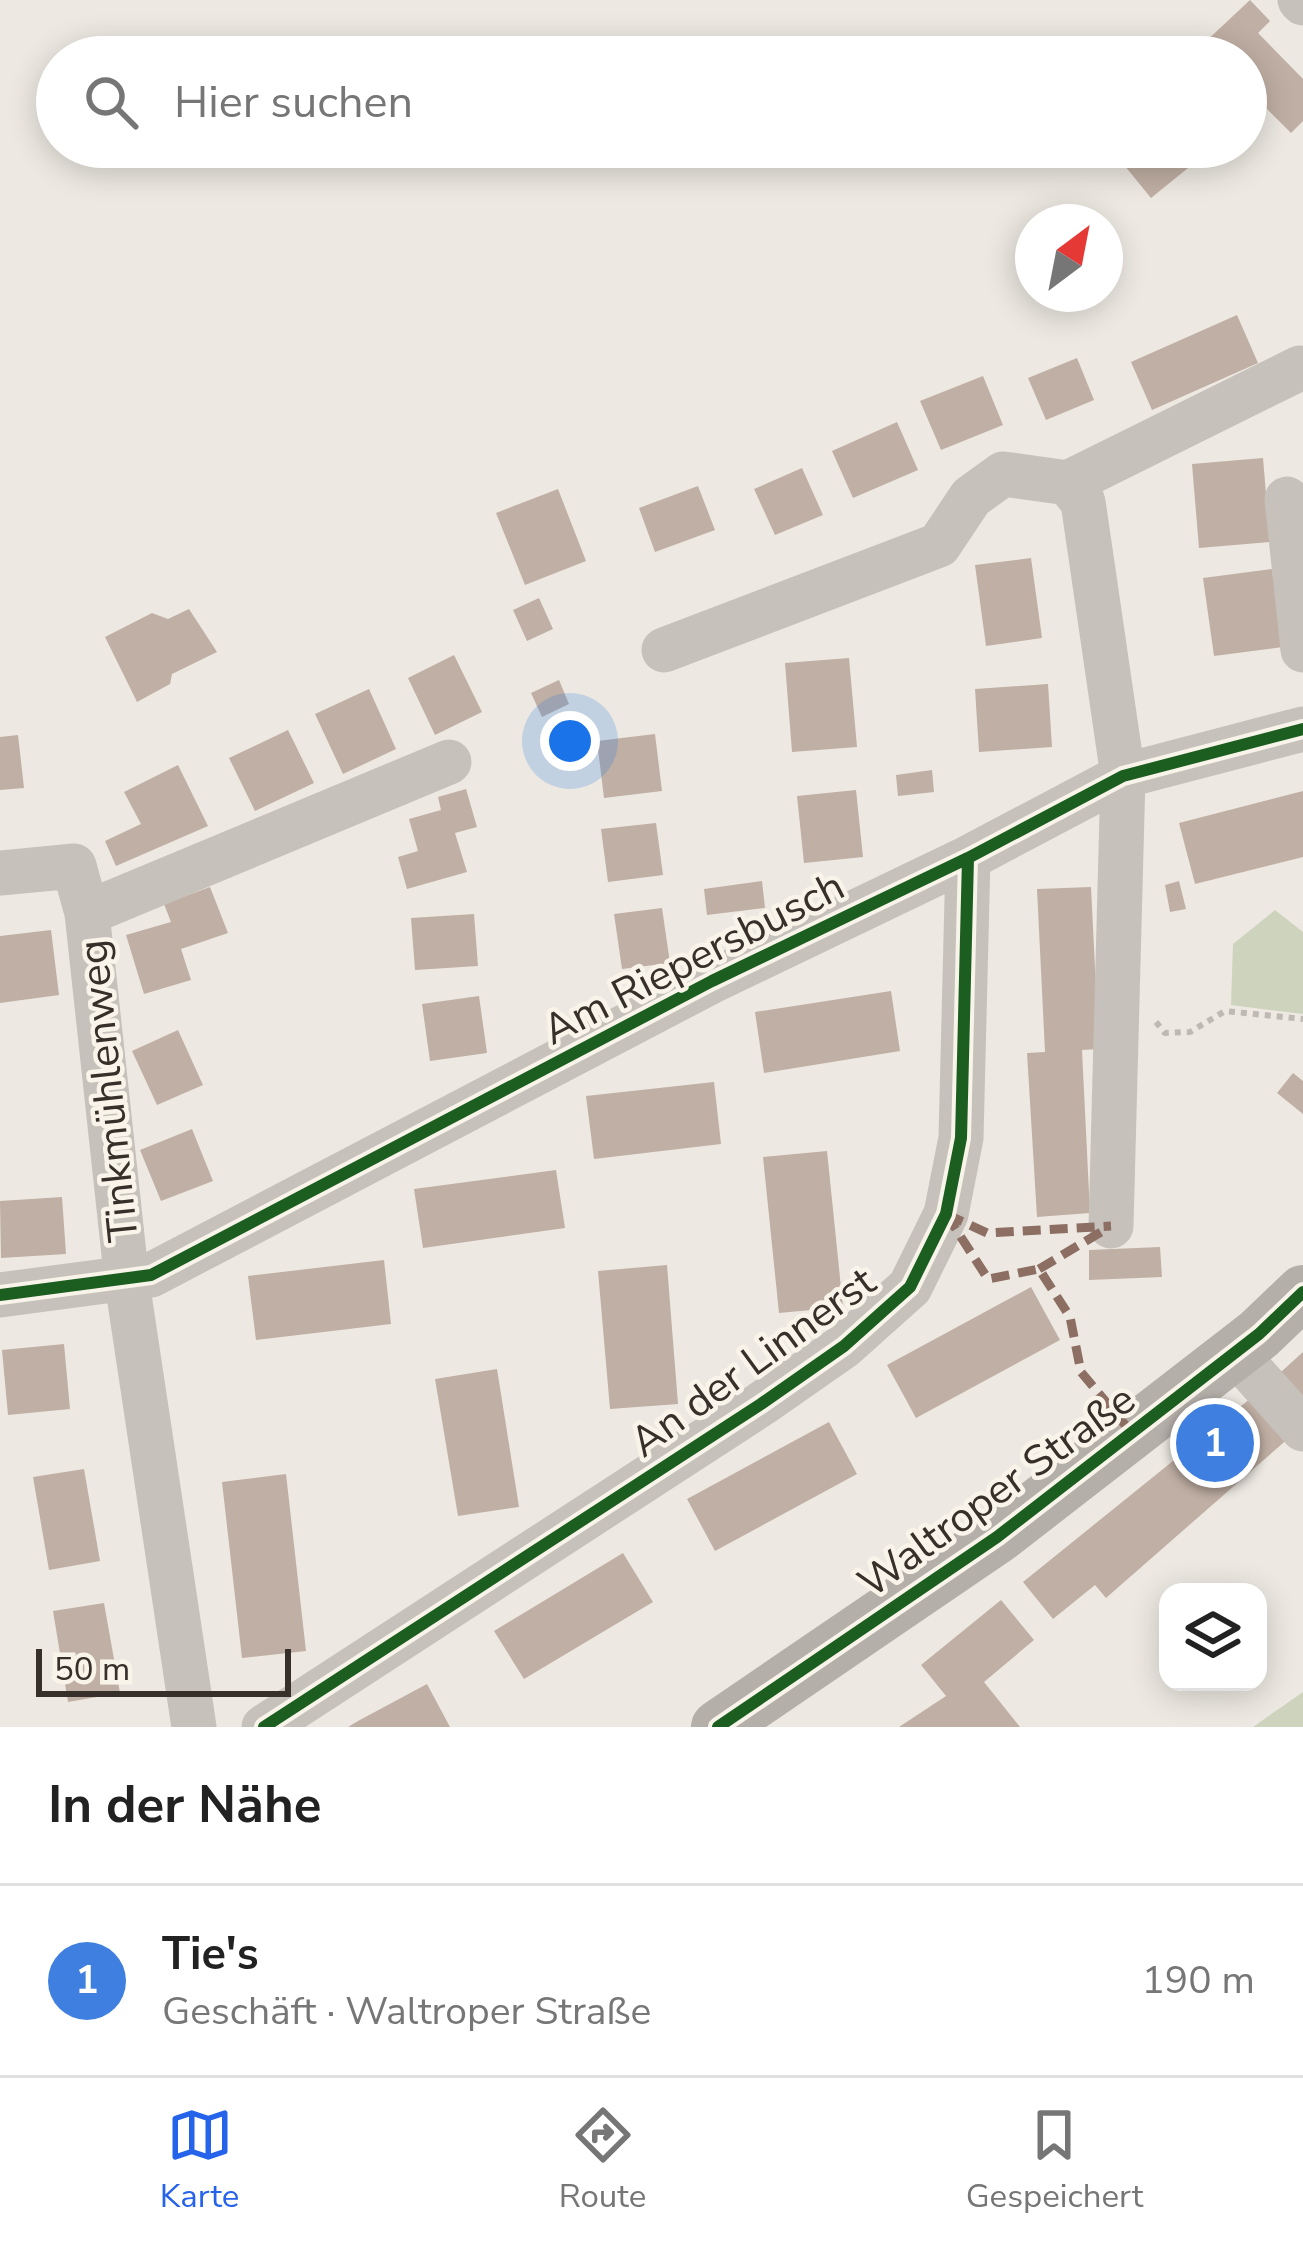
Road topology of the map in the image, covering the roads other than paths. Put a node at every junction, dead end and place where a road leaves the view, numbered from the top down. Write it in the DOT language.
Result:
graph roads {
  1 [pos="1300,368"];
  2 [pos="1068,483"];
  3 [pos="1287,499"];
  4 [pos="664,650"];
  5 [pos="1303,650"];
  6 [pos="1303,729"];
  7 [pos="448,762"];
  8 [pos="1123,776"];
  9 [pos="968,858"];
  10 [pos="0,873"];
  11 [pos="87,913"];
  12 [pos="1111,1226"];
  13 [pos="128,1282"];
  14 [pos="1303,1292"];
  15 [pos="0,1295"];
  16 [pos="1235,1353"];
  17 [pos="1303,1429"];
  18 [pos="752,1718"];
  19 [pos="194,1727"];
  20 [pos="264,1727"];
  1 -- 2 [label="street"];
  2 -- 4 [label="street"];
  2 -- 8 [label="street"];
  3 -- 5 [label="street"];
  6 -- 8 [label="street, Am Riepersbusch"];
  7 -- 11 [label="street, Tinkmühlenweg"];
  8 -- 9 [label="street, Am Riepersbusch"];
  8 -- 12 [label="street"];
  9 -- 13 [label="street, Am Riepersbusch"];
  9 -- 20 [label="street, An der Linnerst"];
  10 -- 11 [label="street"];
  11 -- 13 [label="street, Tinkmühlenweg"];
  13 -- 15 [label="street, Am Riepersbusch"];
  13 -- 19 [label="street, Tinkmühlenweg"];
  14 -- 16 [label="main road, Waltroper Straße"];
  16 -- 17 [label="street"];
  16 -- 18 [label="main road, Waltroper Straße"];
}
